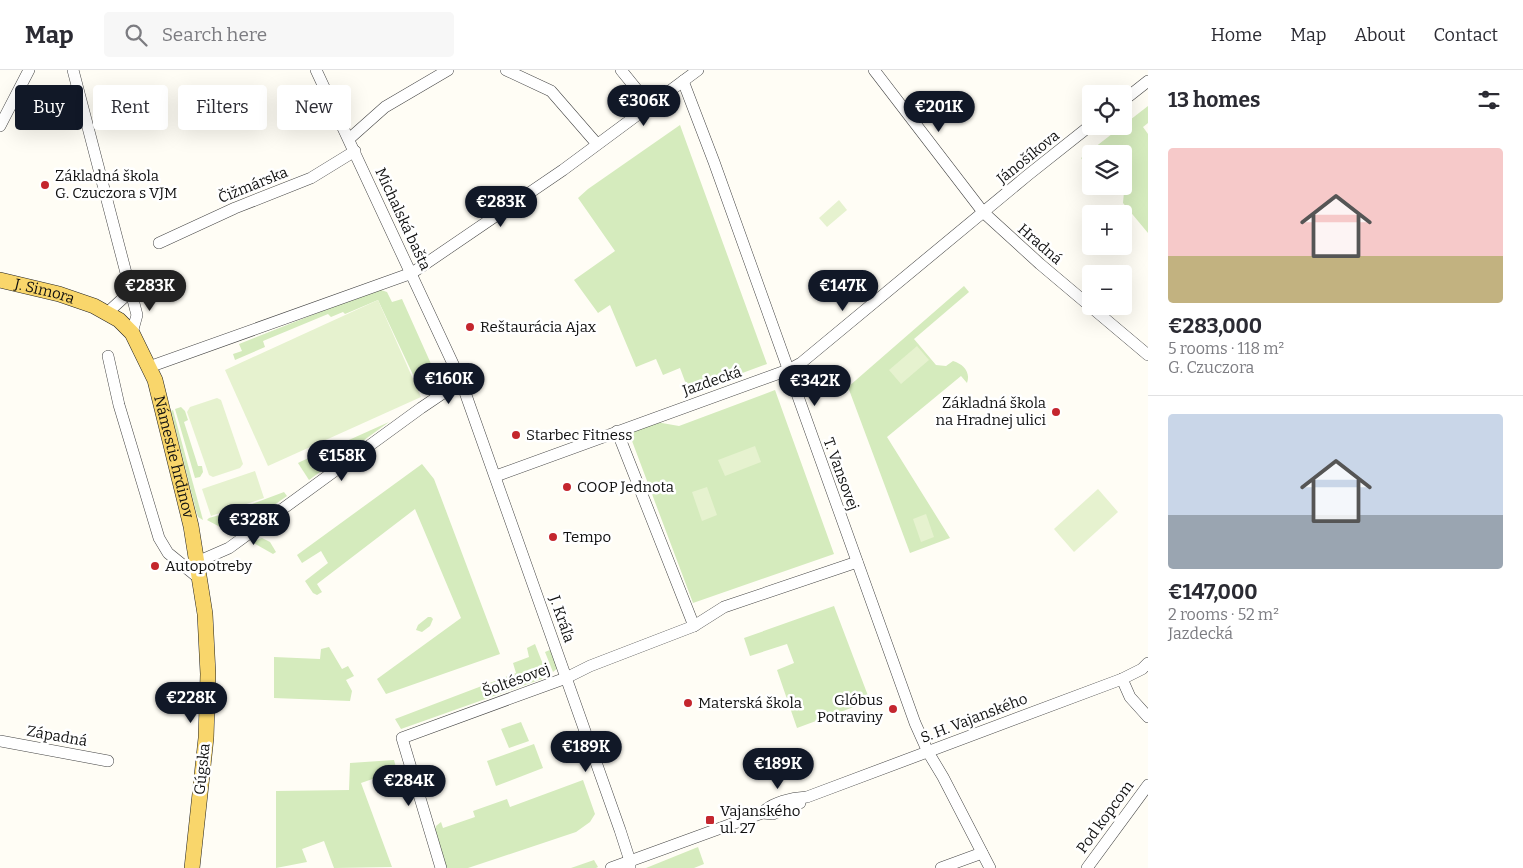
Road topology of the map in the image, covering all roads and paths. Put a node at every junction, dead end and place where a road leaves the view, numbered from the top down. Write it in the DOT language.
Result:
graph roads {
  1 [pos="29,70"];
  2 [pos="73,70"];
  3 [pos="316,70"];
  4 [pos="448,70"];
  5 [pos="506,70"];
  6 [pos="621,70"];
  7 [pos="698,70"];
  8 [pos="874,70"];
  9 [pos="684,81"];
  10 [pos="1148,81"];
  11 [pos="1132,94"];
  12 [pos="648,108"];
  13 [pos="0,126"];
  14 [pos="1082,132"];
  15 [pos="348,139"];
  16 [pos="597,144"];
  17 [pos="355,151"];
  18 [pos="983,212"];
  19 [pos="159,243"];
  20 [pos="412,273"];
  21 [pos="0,280"];
  22 [pos="131,292"];
  23 [pos="107,313"];
  24 [pos="132,333"];
  25 [pos="1148,355"];
  26 [pos="108,356"];
  27 [pos="149,367"];
  28 [pos="788,370"];
  29 [pos="462,381"];
  30 [pos="617,431"];
  31 [pos="496,476"];
  32 [pos="197,562"];
  33 [pos="857,562"];
  34 [pos="200,580"];
  35 [pos="694,626"];
  36 [pos="1148,663"];
  37 [pos="566,678"];
  38 [pos="1122,679"];
  39 [pos="1148,717"];
  40 [pos="0,741"];
  41 [pos="928,752"];
  42 [pos="108,761"];
  43 [pos="1148,785"];
  44 [pos="982,853"];
  45 [pos="630,865"];
  46 [pos="192,868"];
  47 [pos="440,868"];
  48 [pos="611,868"];
  49 [pos="941,868"];
  50 [pos="990,868"];
  51 [pos="1087,868"];
  1 -- 13 [label="street"];
  2 -- 22 [label="street"];
  3 -- 15 [label="street, Michalská bašta"];
  4 -- 15 [label="street"];
  5 -- 16 [label="street"];
  6 -- 12 [label="street"];
  7 -- 9 [label="street"];
  8 -- 18 [label="street, Hradná"];
  9 -- 12 [label="street"];
  9 -- 28 [label="street, T. Vansovej"];
  10 -- 11 [label="street"];
  12 -- 16 [label="street"];
  14 -- 18 [label="street, Jánošíkova"];
  15 -- 17 [label="street, Michalská bašta"];
  16 -- 20 [label="street"];
  17 -- 19 [label="street, Čižmárska"];
  17 -- 20 [label="street, Michalská bašta"];
  18 -- 25 [label="street, Hradná"];
  18 -- 28 [label="street, Jazdecká"];
  20 -- 27 [label="street"];
  20 -- 29 [label="street, Michalská bašta"];
  21 -- 23 [label="main road, J. Simora"];
  22 -- 23 [label="street"];
  22 -- 24 [label="street"];
  23 -- 24 [label="main road, J. Simora"];
  24 -- 27 [label="main road, J. Simora"];
  26 -- 34 [label="street"];
  27 -- 32 [label="main road, Námestie hrdinov"];
  28 -- 30 [label="street, Jazdecká"];
  28 -- 33 [label="street, T. Vansovej"];
  29 -- 31 [label="street, J. Kráľa"];
  29 -- 32 [label="street"];
  30 -- 31 [label="street, Jazdecká"];
  30 -- 35 [label="street"];
  31 -- 37 [label="street, J. Kráľa"];
  32 -- 34 [label="main road, Námestie hrdinov"];
  33 -- 35 [label="street, Šoltésovej"];
  33 -- 41 [label="street, T. Vansovej"];
  34 -- 46 [label="main road, Gúgska"];
  35 -- 37 [label="street, Šoltésovej"];
  36 -- 38 [label="street, S. H. Vajanského"];
  37 -- 45 [label="street, J. Kráľa"];
  37 -- 47 [label="street, Šoltésovej"];
  38 -- 39 [label="street"];
  38 -- 41 [label="street, S. H. Vajanského"];
  40 -- 42 [label="street, Západná"];
  41 -- 44 [label="street, T. Vansovej"];
  41 -- 45 [label="street, S. H. Vajanského"];
  43 -- 51 [label="street, Pod kopcom"];
  44 -- 49 [label="street"];
  44 -- 50 [label="street, T. Vansovej"];
  45 -- 48 [label="street, S. H. Vajanského"];
}
